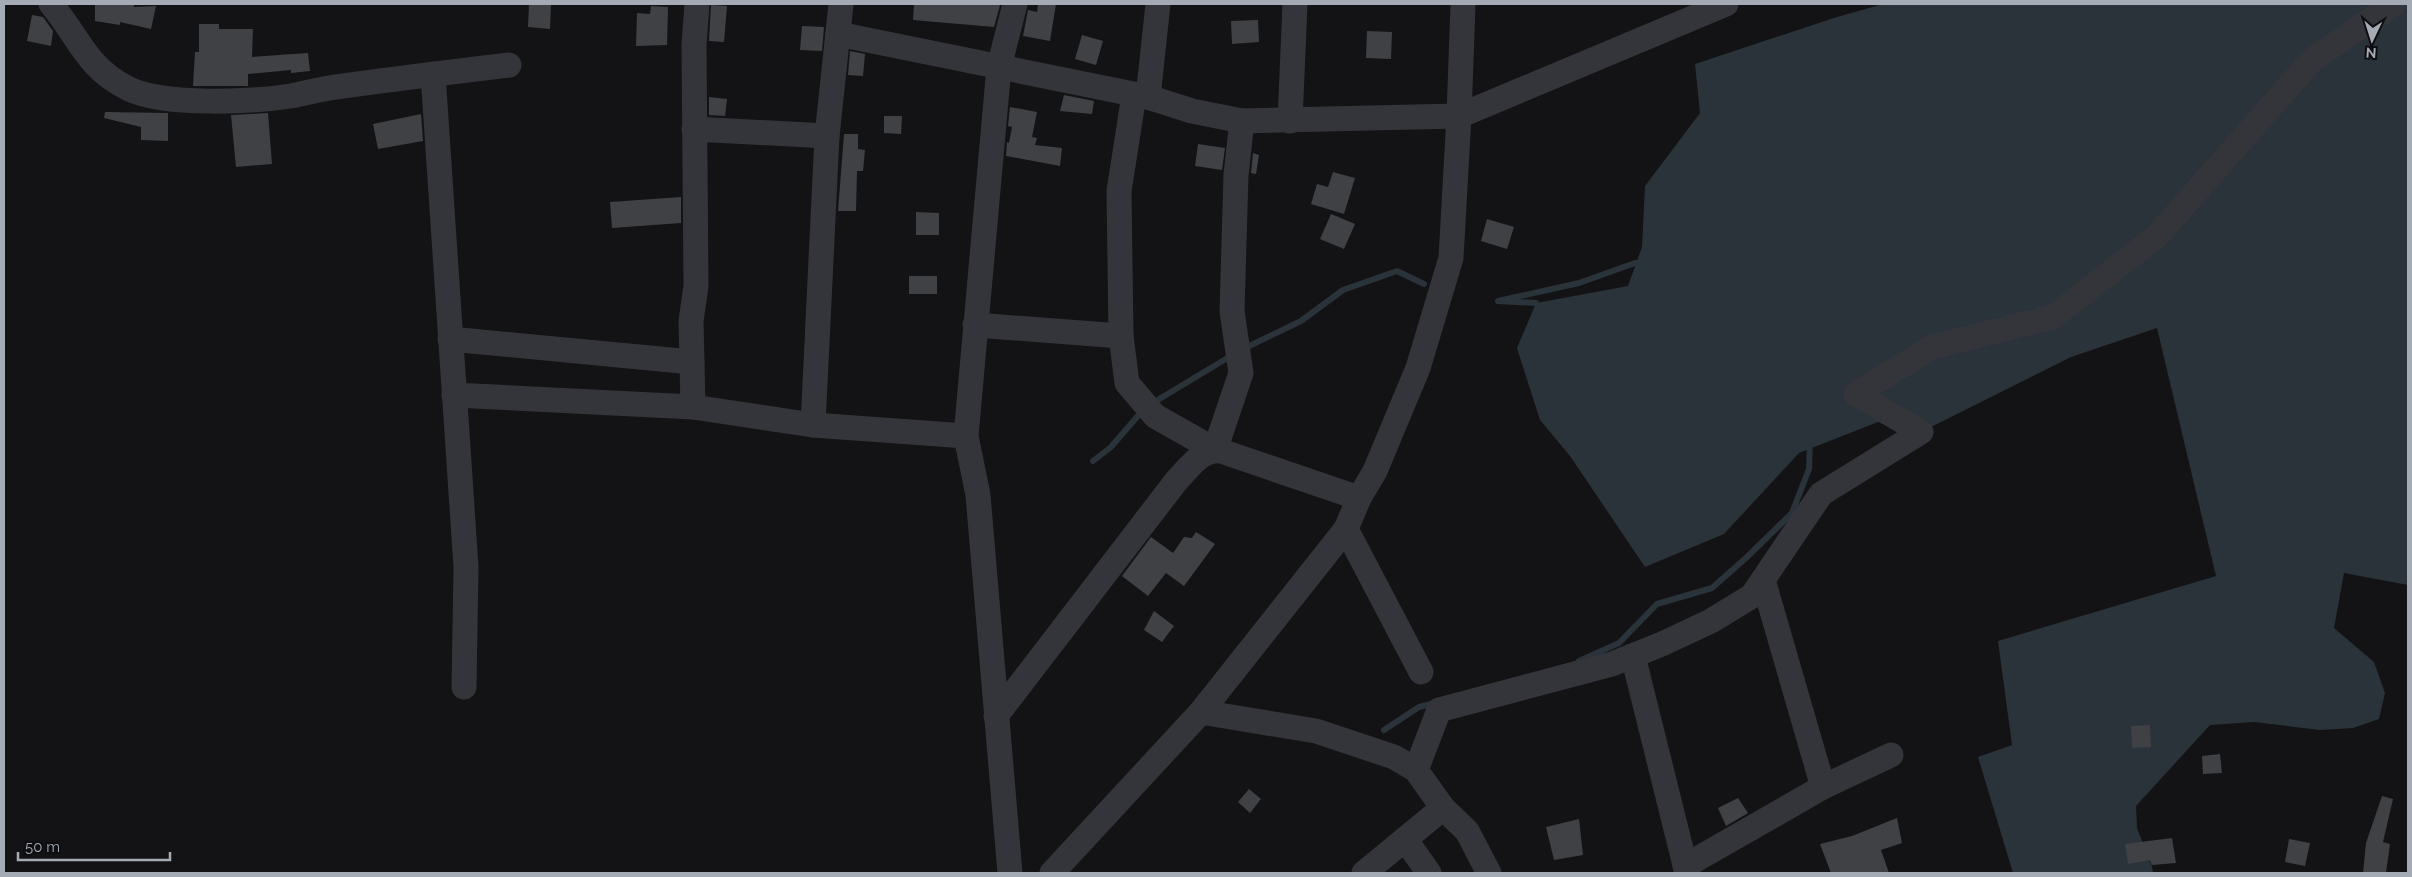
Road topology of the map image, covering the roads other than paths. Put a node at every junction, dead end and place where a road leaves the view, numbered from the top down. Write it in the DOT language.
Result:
graph roads {
  1 [pos="51,4"];
  2 [pos="697,4"];
  3 [pos="841,4"];
  4 [pos="1015,4"];
  5 [pos="1158,4"];
  6 [pos="1295,4"];
  7 [pos="1463,4"];
  8 [pos="1726,4"];
  9 [pos="2394,4"];
  10 [pos="838,34"];
  11 [pos="509,65"];
  12 [pos="998,67"];
  13 [pos="433,74"];
  14 [pos="1141,96"];
  15 [pos="1459,116"];
  16 [pos="1242,121"];
  17 [pos="1290,121"];
  18 [pos="694,129"];
  19 [pos="827,136"];
  20 [pos="975,325"];
  21 [pos="1121,336"];
  22 [pos="450,339"];
  23 [pos="692,362"];
  24 [pos="454,395"];
  25 [pos="693,407"];
  26 [pos="812,425"];
  27 [pos="966,436"];
  28 [pos="1215,450"];
  29 [pos="1359,498"];
  30 [pos="1346,529"];
  31 [pos="1763,580"];
  32 [pos="1633,656"];
  33 [pos="1421,672"];
  34 [pos="464,687"];
  35 [pos="1201,712"];
  36 [pos="996,716"];
  37 [pos="1892,754"];
  38 [pos="1416,770"];
  39 [pos="1824,787"];
  40 [pos="1443,808"];
  41 [pos="1405,839"];
  42 [pos="1686,870"];
  43 [pos="1010,873"];
  44 [pos="1052,873"];
  45 [pos="1364,873"];
  46 [pos="1429,873"];
  47 [pos="1489,873"];
  1 -- 13 [label="street"];
  2 -- 18 [label="street"];
  3 -- 10 [label="street"];
  4 -- 12 [label="street"];
  5 -- 14 [label="street"];
  6 -- 17 [label="street"];
  7 -- 15 [label="street"];
  8 -- 15 [label="street"];
  9 -- 31 [label="street"];
  10 -- 12 [label="street"];
  10 -- 19 [label="street"];
  11 -- 13 [label="street"];
  12 -- 14 [label="street"];
  12 -- 20 [label="street"];
  13 -- 22 [label="street"];
  14 -- 16 [label="street"];
  14 -- 21 [label="street"];
  15 -- 17 [label="street"];
  15 -- 29 [label="street"];
  16 -- 17 [label="street"];
  16 -- 28 [label="street"];
  18 -- 19 [label="street"];
  18 -- 23 [label="street"];
  19 -- 26 [label="street"];
  20 -- 21 [label="street"];
  20 -- 27 [label="street"];
  21 -- 28 [label="street"];
  22 -- 23 [label="street"];
  22 -- 24 [label="street"];
  23 -- 25 [label="street"];
  24 -- 25 [label="street"];
  24 -- 34 [label="street"];
  25 -- 26 [label="street"];
  26 -- 27 [label="street"];
  27 -- 36 [label="street"];
  28 -- 29 [label="street"];
  28 -- 36 [label="street"];
  29 -- 30 [label="street"];
  30 -- 33 [label="street"];
  30 -- 35 [label="street"];
  31 -- 32 [label="street"];
  31 -- 39 [label="street"];
  32 -- 38 [label="street"];
  32 -- 42 [label="street"];
  35 -- 38 [label="street"];
  35 -- 44 [label="street"];
  36 -- 43 [label="street"];
  37 -- 39 [label="street"];
  38 -- 40 [label="street"];
  39 -- 42 [label="street"];
  40 -- 41 [label="street"];
  40 -- 47 [label="street"];
  41 -- 45 [label="street"];
  41 -- 46 [label="street"];
}
